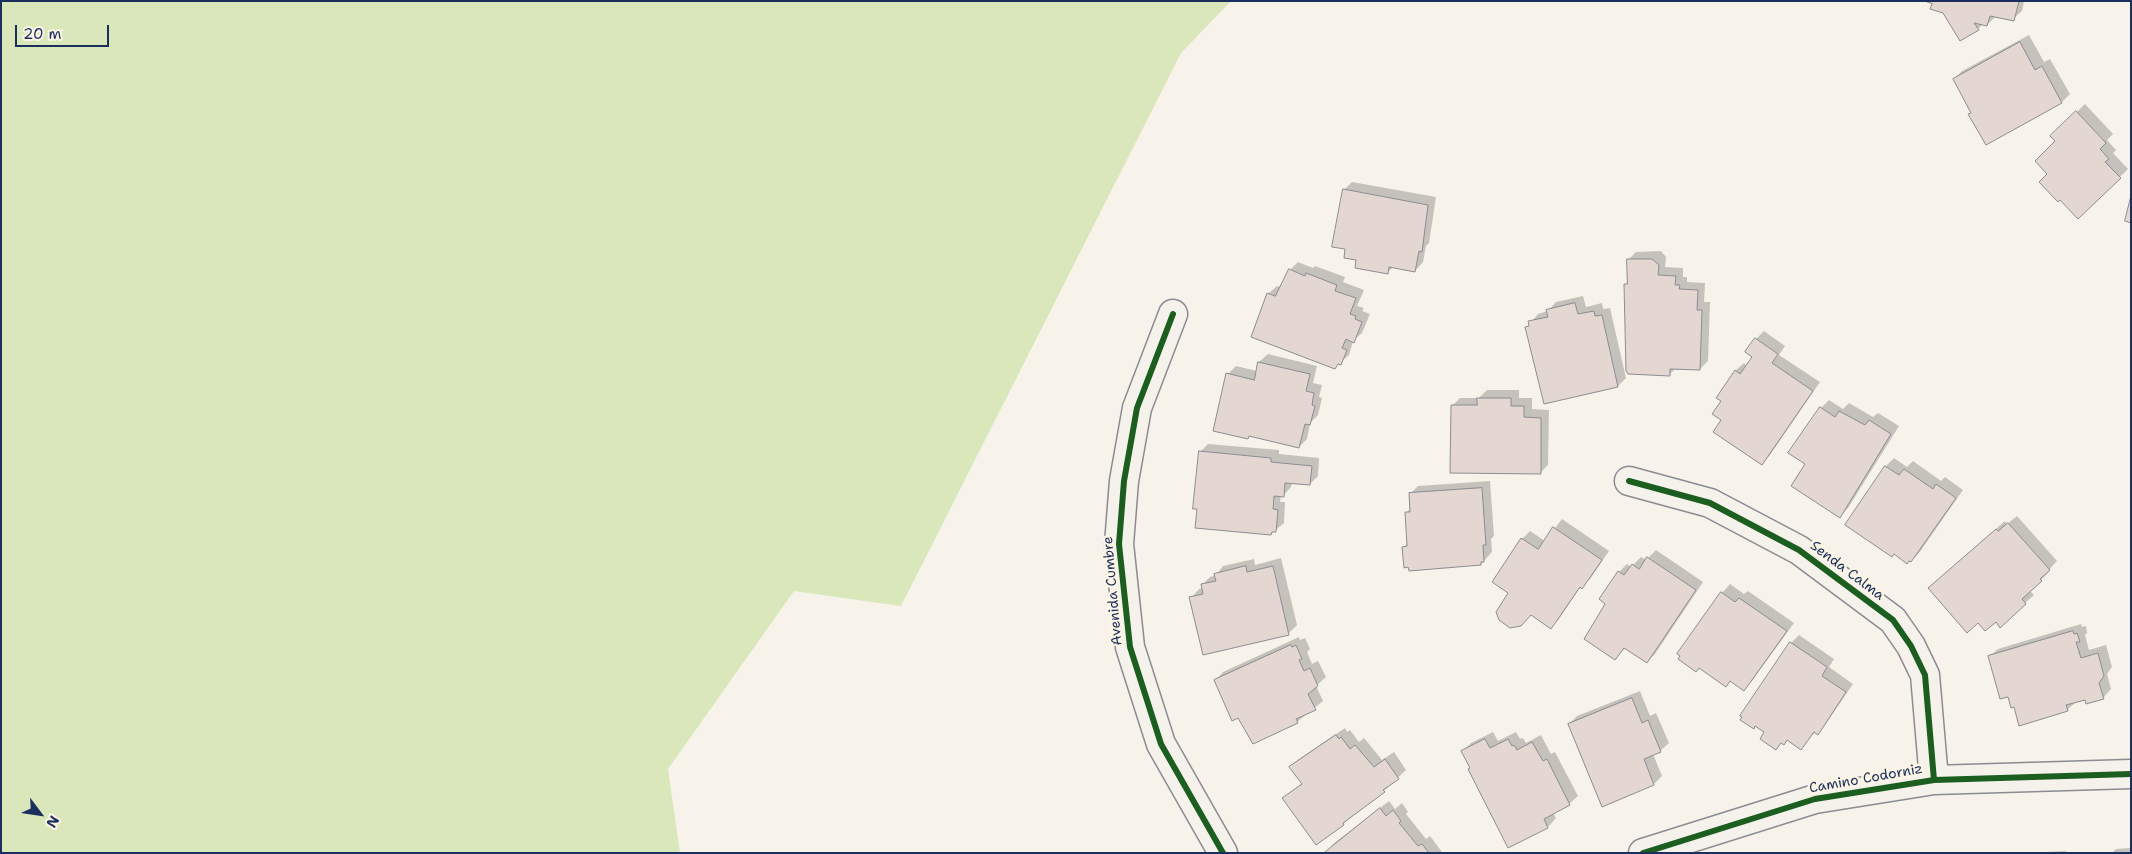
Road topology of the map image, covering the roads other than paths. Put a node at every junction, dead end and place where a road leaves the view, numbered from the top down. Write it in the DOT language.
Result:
graph roads {
  1 [pos="1173,314"];
  2 [pos="1629,481"];
  3 [pos="2131,774"];
  4 [pos="1934,780"];
  5 [pos="1223,853"];
  6 [pos="1643,853"];
  1 -- 5 [label="street, Avenida Cumbre"];
  2 -- 4 [label="street, Senda Calma"];
  3 -- 4 [label="street, Camino Codorniz"];
  4 -- 6 [label="street, Camino Codorniz"];
}
